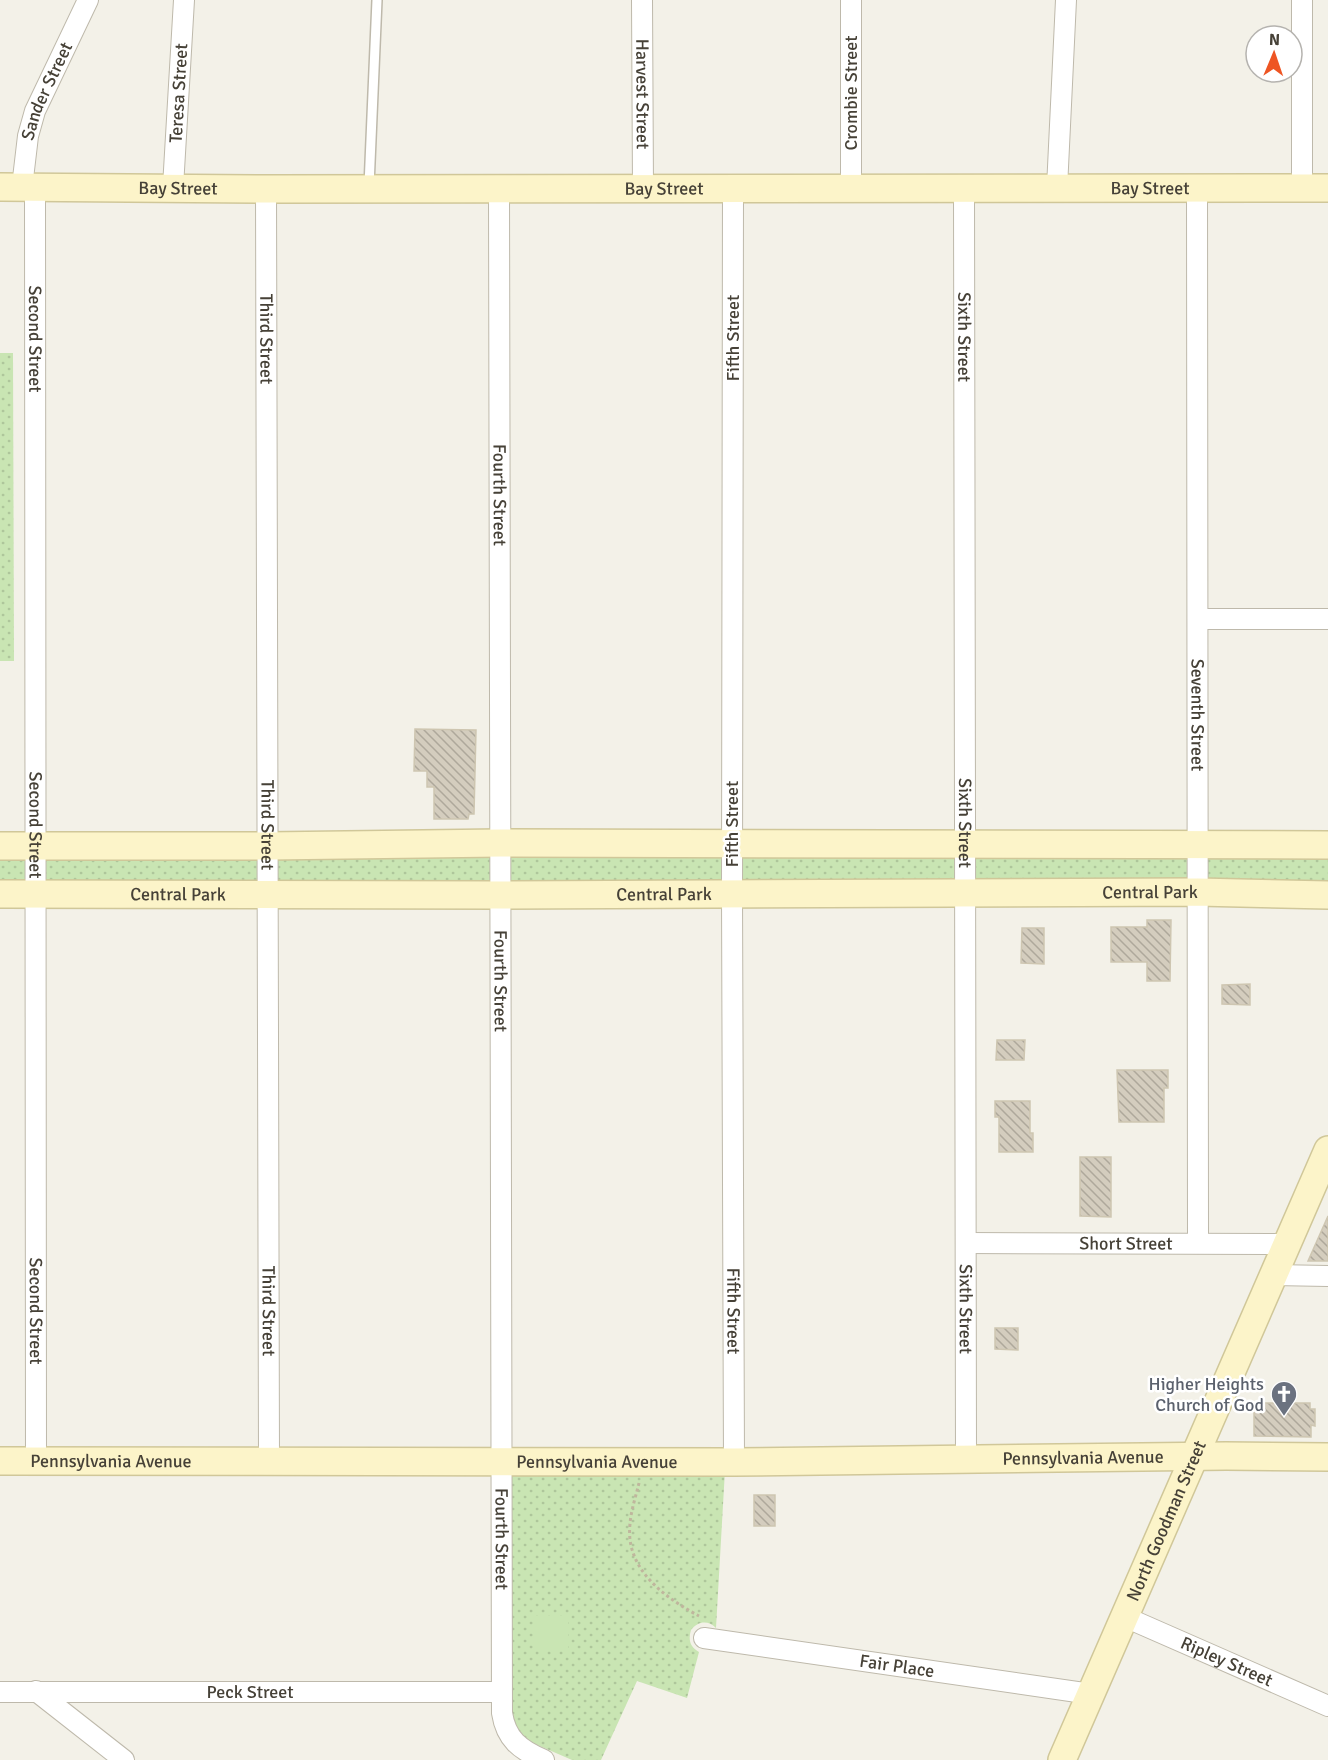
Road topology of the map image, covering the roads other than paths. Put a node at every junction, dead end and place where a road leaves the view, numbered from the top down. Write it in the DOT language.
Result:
graph roads {
  1 [pos="88,0"];
  2 [pos="184,0"];
  3 [pos="377,0"];
  4 [pos="642,0"];
  5 [pos="851,0"];
  6 [pos="1066,0"];
  7 [pos="1302,0"];
  8 [pos="19,187"];
  9 [pos="173,187"];
  10 [pos="499,187"];
  11 [pos="734,187"];
  12 [pos="851,187"];
  13 [pos="964,187"];
  14 [pos="1197,187"];
  15 [pos="369,188"];
  16 [pos="643,188"];
  17 [pos="1057,188"];
  18 [pos="1315,188"];
  19 [pos="266,189"];
  20 [pos="1328,619"];
  21 [pos="1198,620"];
  22 [pos="500,843"];
  23 [pos="732,844"];
  24 [pos="1198,844"];
  25 [pos="1328,845"];
  26 [pos="0,846"];
  27 [pos="268,846"];
  28 [pos="964,846"];
  29 [pos="36,847"];
  30 [pos="1198,892"];
  31 [pos="964,893"];
  32 [pos="0,894"];
  33 [pos="36,894"];
  34 [pos="732,894"];
  35 [pos="267,895"];
  36 [pos="500,895"];
  37 [pos="1328,896"];
  38 [pos="1328,1150"];
  39 [pos="1198,1243"];
  40 [pos="966,1244"];
  41 [pos="1286,1244"];
  42 [pos="1273,1275"];
  43 [pos="1328,1276"];
  44 [pos="1328,1457"];
  45 [pos="1195,1458"];
  46 [pos="966,1459"];
  47 [pos="500,1460"];
  48 [pos="0,1461"];
  49 [pos="36,1461"];
  50 [pos="269,1461"];
  51 [pos="734,1462"];
  52 [pos="1125,1617"];
  53 [pos="704,1638"];
  54 [pos="36,1691"];
  55 [pos="0,1692"];
  56 [pos="501,1692"];
  57 [pos="1090,1694"];
  58 [pos="1328,1706"];
  59 [pos="535,1758"];
  60 [pos="124,1760"];
  61 [pos="1062,1760"];
  1 -- 8 [label="street, Sander Street"];
  2 -- 9 [label="street, Teresa Street"];
  3 -- 15 [label="lane"];
  4 -- 16 [label="street, Harvest Street"];
  5 -- 12 [label="street, Crombie Street"];
  6 -- 17 [label="street"];
  7 -- 18 [label="street"];
  8 -- 9 [label="main road, Bay Street"];
  8 -- 29 [label="street, Second Street"];
  9 -- 19 [label="main road, Bay Street"];
  10 -- 15 [label="main road, Bay Street"];
  10 -- 16 [label="main road, Bay Street"];
  10 -- 22 [label="street, Fourth Street"];
  11 -- 12 [label="main road, Bay Street"];
  11 -- 16 [label="main road, Bay Street"];
  11 -- 23 [label="street, Fifth Street"];
  12 -- 13 [label="main road, Bay Street"];
  13 -- 17 [label="main road, Bay Street"];
  13 -- 28 [label="street, Sixth Street"];
  14 -- 17 [label="main road, Bay Street"];
  14 -- 18 [label="main road, Bay Street"];
  14 -- 21 [label="street, Seventh Street"];
  15 -- 19 [label="main road, Bay Street"];
  19 -- 27 [label="street, Third Street"];
  20 -- 21 [label="street"];
  21 -- 24 [label="street, Seventh Street"];
  22 -- 23 [label="main road"];
  22 -- 27 [label="main road"];
  22 -- 36 [label="street, Fourth Street"];
  23 -- 28 [label="main road"];
  23 -- 34 [label="street, Fifth Street"];
  24 -- 25 [label="main road"];
  24 -- 28 [label="main road"];
  24 -- 30 [label="street, Seventh Street"];
  26 -- 29 [label="main road"];
  27 -- 29 [label="main road"];
  27 -- 35 [label="street, Third Street"];
  28 -- 31 [label="street, Sixth Street"];
  29 -- 33 [label="street, Second Street"];
  30 -- 31 [label="main road, Central Park"];
  30 -- 37 [label="main road, Central Park"];
  30 -- 39 [label="street, Seventh Street"];
  31 -- 34 [label="main road, Central Park"];
  31 -- 40 [label="street, Sixth Street"];
  32 -- 33 [label="main road, Central Park"];
  33 -- 35 [label="main road, Central Park"];
  33 -- 49 [label="street, Second Street"];
  34 -- 36 [label="main road, Central Park"];
  34 -- 51 [label="street, Fifth Street"];
  35 -- 36 [label="main road, Central Park"];
  35 -- 50 [label="street, Third Street"];
  36 -- 47 [label="street, Fourth Street"];
  38 -- 41 [label="main road, North Goodman Street"];
  39 -- 40 [label="street, Short Street"];
  39 -- 41 [label="street, Short Street"];
  40 -- 46 [label="street, Sixth Street"];
  41 -- 42 [label="main road, North Goodman Street"];
  42 -- 43 [label="street"];
  42 -- 45 [label="main road, North Goodman Street"];
  44 -- 45 [label="main road, Pennsylvania Avenue"];
  45 -- 46 [label="main road, Pennsylvania Avenue"];
  45 -- 52 [label="main road, North Goodman Street"];
  46 -- 51 [label="main road, Pennsylvania Avenue"];
  47 -- 50 [label="main road, Pennsylvania Avenue"];
  47 -- 51 [label="main road, Pennsylvania Avenue"];
  47 -- 56 [label="street, Fourth Street"];
  48 -- 49 [label="main road, Pennsylvania Avenue"];
  49 -- 50 [label="main road, Pennsylvania Avenue"];
  52 -- 57 [label="main road, North Goodman Street"];
  52 -- 58 [label="street, Ripley Street"];
  53 -- 57 [label="street, Fair Place"];
  54 -- 55 [label="street, Peck Street"];
  54 -- 56 [label="street, Peck Street"];
  54 -- 60 [label="street"];
  56 -- 59 [label="street, Fourth Street"];
  57 -- 61 [label="main road, North Goodman Street"];
}
